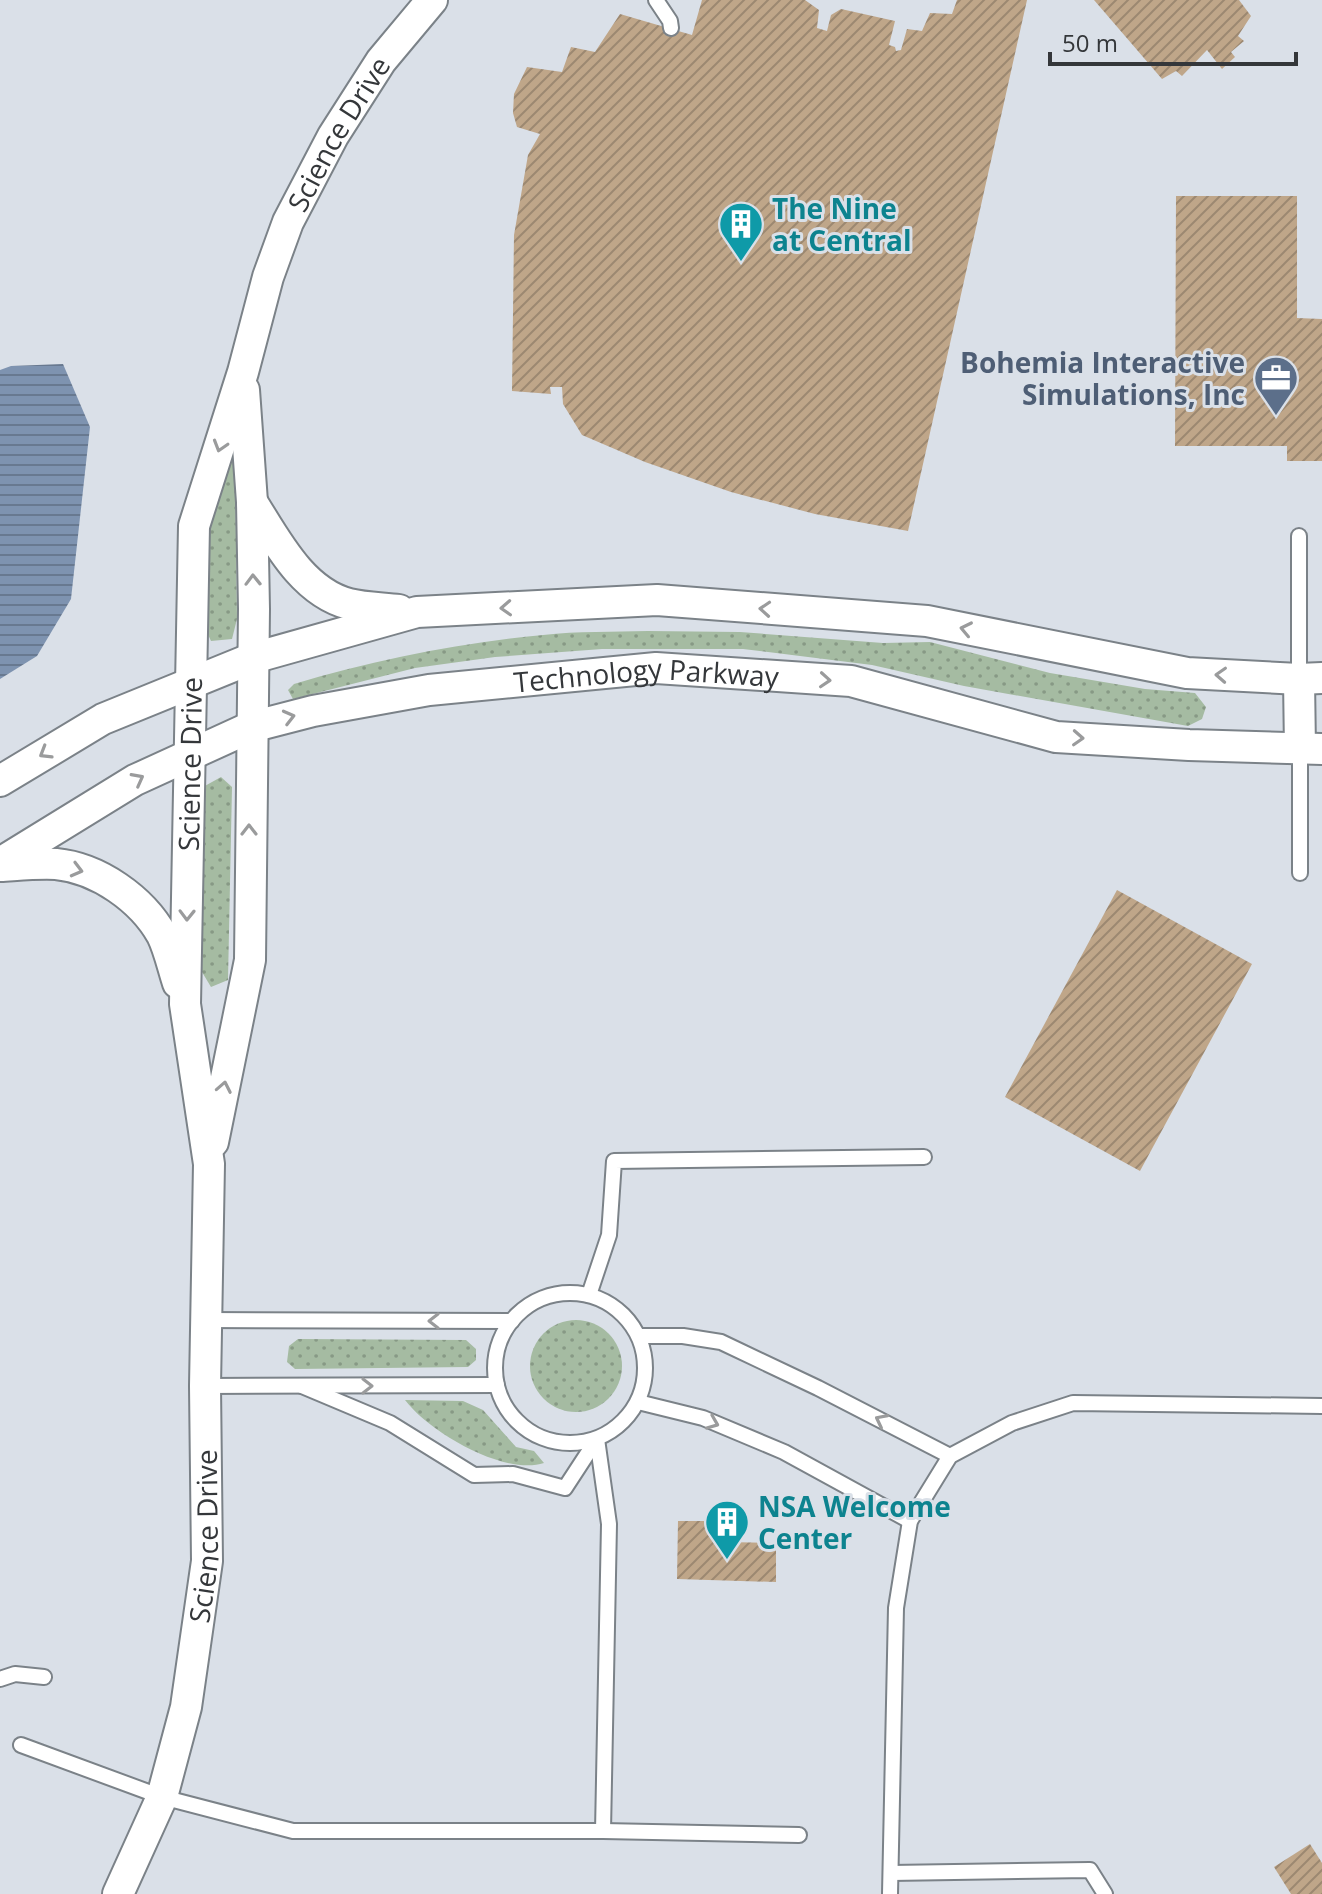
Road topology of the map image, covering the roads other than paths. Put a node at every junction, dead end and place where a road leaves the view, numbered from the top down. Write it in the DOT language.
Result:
graph roads {
  1 [pos="432,0"];
  2 [pos="656,0"];
  3 [pos="671,28"];
  4 [pos="243,372"];
  5 [pos="252,502"];
  6 [pos="1299,536"];
  7 [pos="417,612"];
  8 [pos="253,658"];
  9 [pos="1311,678"];
  10 [pos="191,683"];
  11 [pos="251,727"];
  12 [pos="1311,750"];
  13 [pos="190,753"];
  14 [pos="0,781"];
  15 [pos="0,864"];
  16 [pos="1300,873"];
  17 [pos="185,1004"];
  18 [pos="924,1157"];
  19 [pos="209,1164"];
  20 [pos="589,1295"];
  21 [pos="206,1320"];
  22 [pos="512,1321"];
  23 [pos="639,1336"];
  24 [pos="497,1385"];
  25 [pos="205,1386"];
  26 [pos="302,1386"];
  27 [pos="638,1402"];
  28 [pos="1322,1406"];
  29 [pos="597,1439"];
  30 [pos="950,1456"];
  31 [pos="910,1521"];
  32 [pos="44,1677"];
  33 [pos="0,1679"];
  34 [pos="21,1745"];
  35 [pos="162,1797"];
  36 [pos="603,1831"];
  37 [pos="799,1835"];
  38 [pos="891,1873"];
  39 [pos="118,1894"];
  40 [pos="890,1894"];
  41 [pos="1105,1894"];
  1 -- 4 [label="street, Science Drive"];
  2 -- 3 [label="lane"];
  4 -- 5 [label="street, Science Drive"];
  4 -- 10 [label="street, Science Drive, one-way"];
  5 -- 7 [label="street"];
  8 -- 5 [label="street, Science Drive, one-way"];
  6 -- 9 [label="lane"];
  7 -- 8 [label="street"];
  9 -- 7 [label="street, one-way"];
  8 -- 10 [label="street"];
  8 -- 11 [label="street, Science Drive"];
  9 -- 12 [label="street"];
  10 -- 13 [label="street, Science Drive"];
  10 -- 14 [label="street, one-way"];
  11 -- 12 [label="street, Technology Parkway, one-way"];
  11 -- 13 [label="street, Technology Parkway"];
  19 -- 11 [label="street, Science Drive, one-way"];
  12 -- 16 [label="lane"];
  15 -- 13 [label="street, Technology Parkway, one-way"];
  13 -- 17 [label="street, Science Drive, one-way"];
  15 -- 17 [label="street, one-way"];
  17 -- 19 [label="street, Science Drive"];
  18 -- 20 [label="lane"];
  19 -- 21 [label="street, Science Drive"];
  20 -- 22 [label="lane"];
  20 -- 23 [label="lane"];
  22 -- 21 [label="lane, one-way"];
  21 -- 25 [label="street, Science Drive"];
  22 -- 24 [label="lane"];
  23 -- 27 [label="lane"];
  30 -- 23 [label="lane, one-way"];
  26 -- 24 [label="lane, one-way"];
  24 -- 29 [label="lane"];
  25 -- 26 [label="lane"];
  25 -- 35 [label="street, Science Drive"];
  26 -- 29 [label="lane"];
  27 -- 29 [label="lane"];
  27 -- 31 [label="lane, one-way"];
  28 -- 30 [label="lane"];
  29 -- 36 [label="lane"];
  30 -- 31 [label="lane"];
  31 -- 38 [label="lane"];
  32 -- 33 [label="lane"];
  34 -- 35 [label="lane"];
  35 -- 36 [label="lane"];
  35 -- 39 [label="street, Science Drive"];
  36 -- 37 [label="lane"];
  38 -- 40 [label="lane"];
  38 -- 41 [label="lane"];
}
